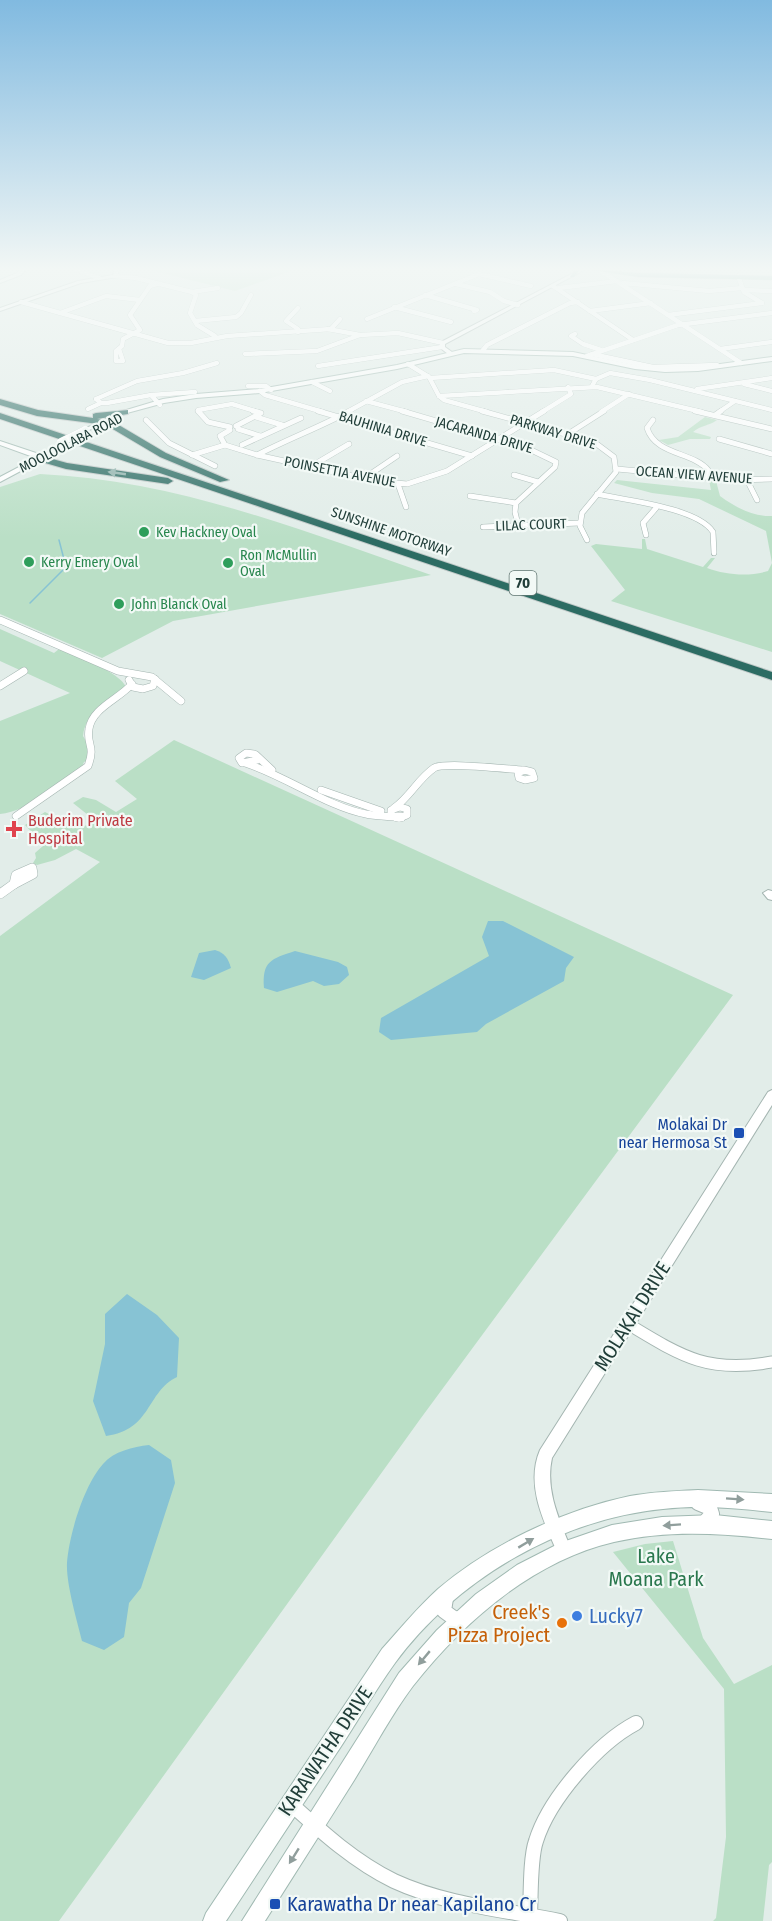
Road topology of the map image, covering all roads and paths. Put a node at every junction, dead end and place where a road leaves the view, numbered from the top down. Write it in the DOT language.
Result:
graph roads {
  1 [pos="370,359"];
  2 [pos="427,359"];
  3 [pos="604,359"];
  4 [pos="609,359"];
  5 [pos="734,359"];
  6 [pos="772,359"];
  7 [pos="217,363"];
  8 [pos="740,363"];
  9 [pos="408,364"];
  10 [pos="318,366"];
  11 [pos="429,377"];
  12 [pos="772,378"];
  13 [pos="596,379"];
  14 [pos="312,382"];
  15 [pos="739,383"];
  16 [pos="248,386"];
  17 [pos="592,386"];
  18 [pos="568,387"];
  19 [pos="271,390"];
  20 [pos="260,391"];
  21 [pos="330,391"];
  22 [pos="693,391"];
  23 [pos="772,391"];
  24 [pos="195,393"];
  25 [pos="629,394"];
  26 [pos="151,395"];
  27 [pos="439,396"];
  28 [pos="98,401"];
  29 [pos="366,401"];
  30 [pos="735,401"];
  31 [pos="0,402"];
  32 [pos="159,404"];
  33 [pos="0,408"];
  34 [pos="88,409"];
  35 [pos="772,410"];
  36 [pos="129,412"];
  37 [pos="715,415"];
  38 [pos="0,416"];
  39 [pos="340,416"];
  40 [pos="80,417"];
  41 [pos="256,417"];
  42 [pos="301,418"];
  43 [pos="146,420"];
  44 [pos="653,420"];
  45 [pos="106,422"];
  46 [pos="525,423"];
  47 [pos="282,425"];
  48 [pos="234,428"];
  49 [pos="772,429"];
  50 [pos="126,431"];
  51 [pos="568,434"];
  52 [pos="260,436"];
  53 [pos="499,439"];
  54 [pos="719,440"];
  55 [pos="63,443"];
  56 [pos="349,444"];
  57 [pos="0,445"];
  58 [pos="225,445"];
  59 [pos="242,446"];
  60 [pos="48,448"];
  61 [pos="21,452"];
  62 [pos="772,454"];
  63 [pos="192,455"];
  64 [pos="257,455"];
  65 [pos="397,456"];
  66 [pos="472,456"];
  67 [pos="32,459"];
  68 [pos="215,466"];
  69 [pos="310,467"];
  70 [pos="617,469"];
  71 [pos="514,475"];
  72 [pos="708,477"];
  73 [pos="0,478"];
  74 [pos="363,479"];
  75 [pos="772,479"];
  76 [pos="747,480"];
  77 [pos="538,482"];
  78 [pos="398,484"];
  79 [pos="597,494"];
  80 [pos="470,496"];
  81 [pos="275,499"];
  82 [pos="757,500"];
  83 [pos="516,504"];
  84 [pos="406,507"];
  85 [pos="656,508"];
  86 [pos="307,519"];
  87 [pos="579,523"];
  88 [pos="518,525"];
  89 [pos="483,527"];
  90 [pos="646,535"];
  91 [pos="587,540"];
  92 [pos="714,554"];
  93 [pos="0,620"];
  94 [pos="772,666"];
  95 [pos="24,671"];
  96 [pos="118,671"];
  97 [pos="145,676"];
  98 [pos="772,676"];
  99 [pos="155,679"];
  100 [pos="131,684"];
  101 [pos="1,685"];
  102 [pos="146,689"];
  103 [pos="117,700"];
  104 [pos="521,775"];
  105 [pos="410,796"];
  106 [pos="393,812"];
  107 [pos="16,816"];
  108 [pos="14,884"];
  109 [pos="0,894"];
  110 [pos="772,1095"];
  111 [pos="628,1324"];
  112 [pos="772,1362"];
  113 [pos="654,1500"];
  114 [pos="772,1503"];
  115 [pos="703,1524"];
  116 [pos="555,1527"];
  117 [pos="772,1530"];
  118 [pos="563,1549"];
  119 [pos="450,1592"];
  120 [pos="463,1617"];
  121 [pos="636,1723"];
  122 [pos="290,1803"];
  123 [pos="313,1824"];
  124 [pos="530,1915"];
  125 [pos="214,1921"];
  126 [pos="253,1921"];
  127 [pos="560,1921"];
  1 -- 10 [label="street"];
  2 -- 9 [label="main road, MOOLOOLABA ROAD"];
  3 -- 8 [label="main road, MOOLOOLABA ROAD"];
  4 -- 8 [label="street"];
  5 -- 8 [label="street"];
  6 -- 8 [label="main road, MOOLOOLABA ROAD"];
  7 -- 28 [label="street"];
  9 -- 11 [label="street"];
  9 -- 14 [label="main road, MOOLOOLABA ROAD"];
  11 -- 13 [label="street"];
  11 -- 27 [label="street"];
  11 -- 29 [label="street"];
  12 -- 15 [label="street"];
  13 -- 17 [label="street"];
  13 -- 22 [label="street"];
  14 -- 19 [label="main road, MOOLOOLABA ROAD"];
  14 -- 21 [label="street"];
  15 -- 22 [label="street"];
  15 -- 23 [label="street"];
  16 -- 19 [label="street"];
  17 -- 18 [label="street"];
  17 -- 25 [label="street"];
  18 -- 27 [label="street"];
  18 -- 46 [label="street, POINSETTIA AVENUE"];
  19 -- 20 [label="main road, MOOLOOLABA ROAD"];
  20 -- 32 [label="main road, MOOLOOLABA ROAD"];
  20 -- 39 [label="street, BAUHINIA DRIVE"];
  22 -- 30 [label="street"];
  24 -- 26 [label="street"];
  25 -- 37 [label="street"];
  25 -- 51 [label="street"];
  26 -- 28 [label="street"];
  26 -- 32 [label="street"];
  27 -- 46 [label="street, PARKWAY DRIVE"];
  28 -- 34 [label="street"];
  29 -- 39 [label="street"];
  29 -- 53 [label="street, JACARANDA DRIVE"];
  30 -- 35 [label="street"];
  30 -- 37 [label="street"];
  31 -- 40 [label="highway"];
  32 -- 36 [label="main road, MOOLOOLABA ROAD"];
  33 -- 81 [label="highway, SUNSHINE MOTORWAY / 70"];
  36 -- 40 [label="highway"];
  36 -- 45 [label="main road, MOOLOOLABA ROAD"];
  36 -- 50 [label="highway"];
  37 -- 49 [label="street"];
  38 -- 86 [label="highway, SUNSHINE MOTORWAY / 70"];
  39 -- 64 [label="street"];
  39 -- 66 [label="street, BAUHINIA DRIVE"];
  40 -- 45 [label="highway"];
  41 -- 47 [label="street"];
  41 -- 48 [label="street"];
  41 -- 48 [label="street"];
  42 -- 47 [label="street"];
  43 -- 63 [label="street"];
  44 -- 72 [label="street"];
  45 -- 50 [label="highway"];
  45 -- 55 [label="main road, MOOLOOLABA ROAD, bridge"];
  46 -- 51 [label="street, PARKWAY DRIVE"];
  46 -- 53 [label="street, POINSETTIA AVENUE"];
  47 -- 52 [label="street"];
  48 -- 52 [label="street"];
  48 -- 58 [label="street"];
  50 -- 81 [label="highway"];
  51 -- 70 [label="street, PARKWAY DRIVE"];
  52 -- 59 [label="street"];
  53 -- 66 [label="street, POINSETTIA AVENUE"];
  53 -- 77 [label="street, JACARANDA DRIVE"];
  54 -- 62 [label="street"];
  55 -- 60 [label="main road, MOOLOOLABA ROAD"];
  55 -- 67 [label="main road, MOOLOOLABA ROAD"];
  56 -- 69 [label="street"];
  57 -- 61 [label="main road"];
  58 -- 63 [label="street"];
  58 -- 64 [label="street, POINSETTIA AVENUE"];
  60 -- 61 [label="main road"];
  60 -- 67 [label="main road, MOOLOOLABA ROAD"];
  61 -- 67 [label="main road"];
  61 -- 67 [label="main road"];
  63 -- 68 [label="street"];
  64 -- 69 [label="street, POINSETTIA AVENUE"];
  65 -- 74 [label="street"];
  66 -- 78 [label="street, POINSETTIA AVENUE"];
  67 -- 73 [label="main road, MOOLOOLABA ROAD"];
  86 -- 67 [label="highway, one-way"];
  69 -- 74 [label="street, POINSETTIA AVENUE"];
  70 -- 72 [label="street, OCEAN VIEW AVENUE"];
  70 -- 79 [label="street"];
  71 -- 77 [label="street"];
  72 -- 76 [label="street, OCEAN VIEW AVENUE"];
  74 -- 78 [label="street, POINSETTIA AVENUE"];
  75 -- 76 [label="street, OCEAN VIEW AVENUE"];
  76 -- 82 [label="street"];
  77 -- 83 [label="street, JACARANDA DRIVE"];
  78 -- 84 [label="street"];
  79 -- 85 [label="street"];
  79 -- 87 [label="street"];
  80 -- 83 [label="street"];
  81 -- 94 [label="highway, SUNSHINE MOTORWAY / 70"];
  83 -- 88 [label="street"];
  85 -- 90 [label="street"];
  85 -- 92 [label="street"];
  86 -- 98 [label="highway, SUNSHINE MOTORWAY / 70"];
  87 -- 88 [label="street, LILAC COURT"];
  87 -- 91 [label="street"];
  88 -- 89 [label="street, LILAC COURT"];
  93 -- 96 [label="street"];
  95 -- 101 [label="street"];
  96 -- 97 [label="street"];
  96 -- 100 [label="street"];
  97 -- 99 [label="street"];
  97 -- 100 [label="street"];
  99 -- 102 [label="street"];
  99 -- 102 [label="street"];
  100 -- 102 [label="street"];
  100 -- 103 [label="street"];
  102 -- 103 [label="street"];
  103 -- 107 [label="street"];
  104 -- 105 [label="street"];
  105 -- 106 [label="street"];
  105 -- 106 [label="street"];
  106 -- 106 [label="street"];
  108 -- 109 [label="street"];
  110 -- 111 [label="street, MOLAKAI DRIVE"];
  111 -- 112 [label="street"];
  111 -- 116 [label="street, MOLAKAI DRIVE"];
  113 -- 114 [label="main road, KARAWATHA DRIVE, one-way"];
  113 -- 115 [label="street, KARAWATHA DRIVE"];
  113 -- 116 [label="main road, KARAWATHA DRIVE"];
  115 -- 117 [label="main road, KARAWATHA DRIVE"];
  115 -- 118 [label="main road, KARAWATHA DRIVE, one-way"];
  116 -- 118 [label="street, MOLAKAI DRIVE"];
  119 -- 116 [label="main road, KARAWATHA DRIVE, one-way"];
  118 -- 120 [label="main road, KARAWATHA DRIVE"];
  119 -- 120 [label="street"];
  119 -- 122 [label="main road, KARAWATHA DRIVE"];
  120 -- 123 [label="main road, KARAWATHA DRIVE, one-way"];
  121 -- 124 [label="street"];
  122 -- 123 [label="street"];
  122 -- 125 [label="main road, KARAWATHA DRIVE"];
  123 -- 124 [label="street"];
  123 -- 126 [label="main road, KARAWATHA DRIVE, one-way"];
  124 -- 127 [label="street"];
}
